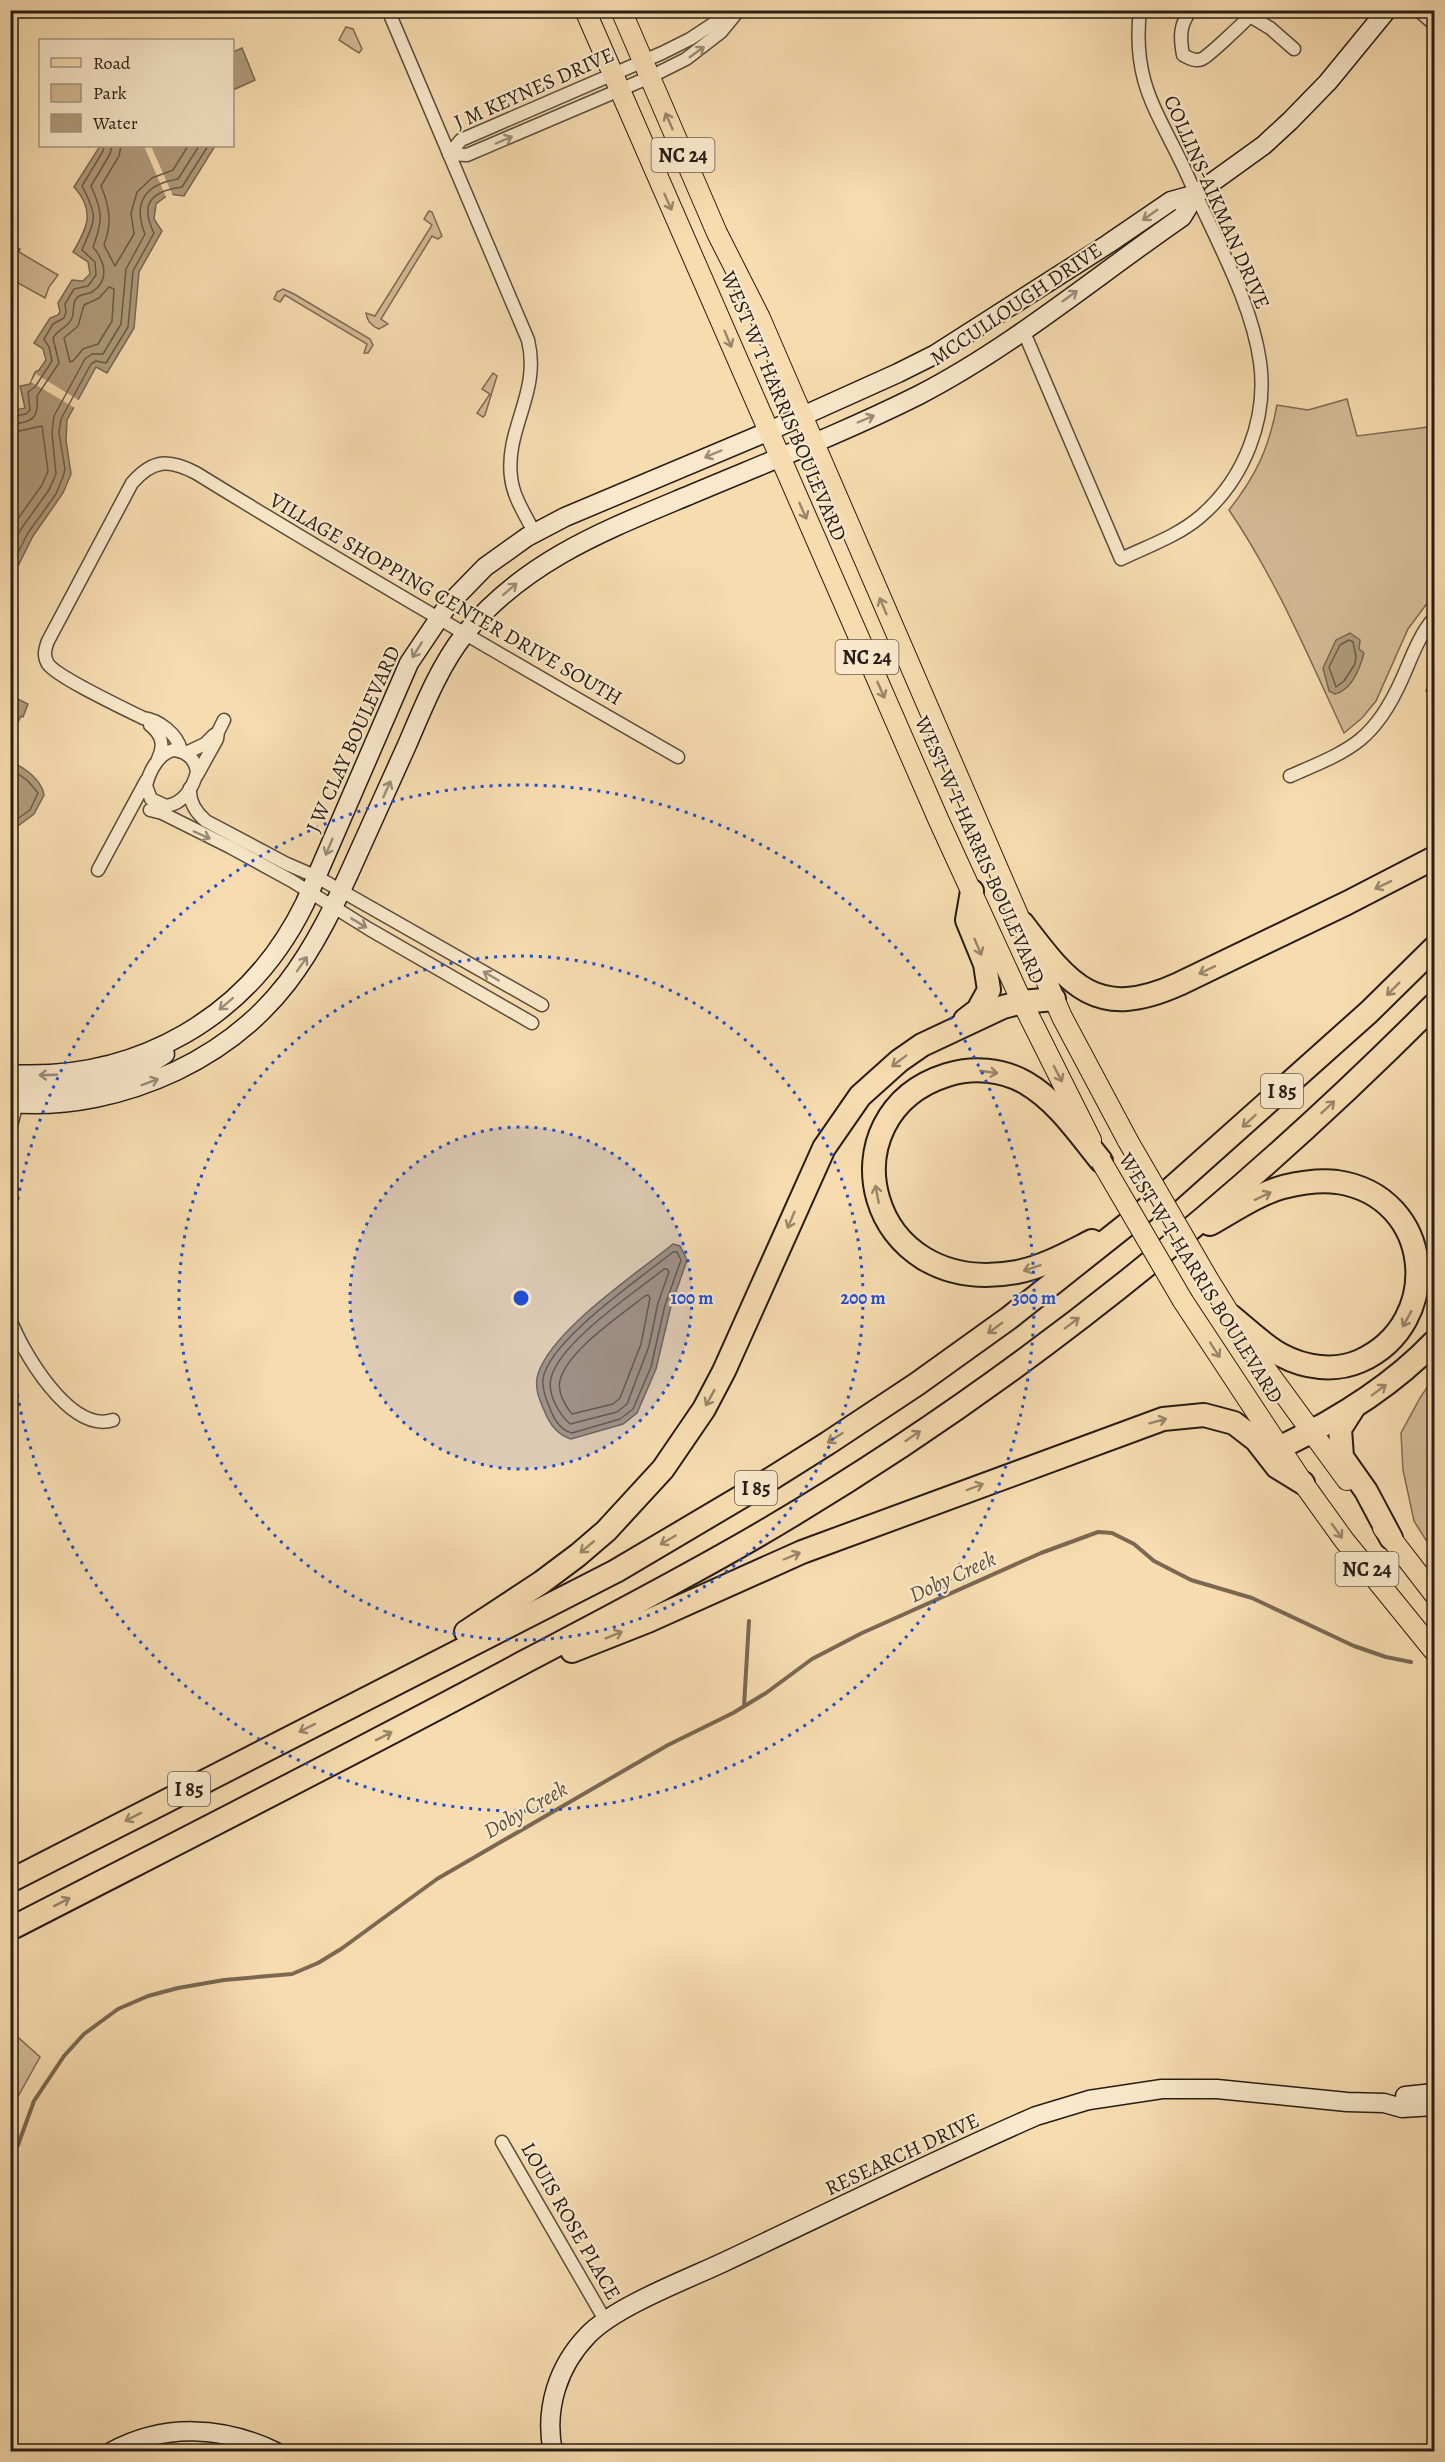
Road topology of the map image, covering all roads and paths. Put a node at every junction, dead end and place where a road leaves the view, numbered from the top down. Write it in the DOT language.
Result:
graph roads {
  1 [pos="388,10"];
  2 [pos="585,10"];
  3 [pos="621,10"];
  4 [pos="1140,10"];
  5 [pos="1191,10"];
  6 [pos="1387,10"];
  7 [pos="1418,10"];
  8 [pos="736,12"];
  9 [pos="1250,13"];
  10 [pos="1434,24"];
  11 [pos="1293,49"];
  12 [pos="646,70"];
  13 [pos="616,82"];
  14 [pos="449,154"];
  15 [pos="1196,194"];
  16 [pos="1023,330"];
  17 [pos="801,415"];
  18 [pos="767,432"];
  19 [pos="813,443"];
  20 [pos="779,458"];
  21 [pos="534,532"];
  22 [pos="438,618"];
  23 [pos="1434,618"];
  24 [pos="464,635"];
  25 [pos="143,718"];
  26 [pos="224,720"];
  27 [pos="218,732"];
  28 [pos="184,752"];
  29 [pos="678,756"];
  30 [pos="158,759"];
  31 [pos="1290,776"];
  32 [pos="147,780"];
  33 [pos="192,783"];
  34 [pos="166,806"];
  35 [pos="150,810"];
  36 [pos="1434,858"];
  37 [pos="313,884"];
  38 [pos="341,891"];
  39 [pos="972,891"];
  40 [pos="333,908"];
  41 [pos="1023,924"];
  42 [pos="1434,948"];
  43 [pos="1054,999"];
  44 [pos="1022,1002"];
  45 [pos="542,1005"];
  46 [pos="1434,1005"];
  47 [pos="532,1023"];
  48 [pos="949,1032"];
  49 [pos="177,1039"];
  50 [pos="17,1074"];
  51 [pos="13,1098"];
  52 [pos="10,1130"];
  53 [pos="1101,1161"];
  54 [pos="1123,1226"];
  55 [pos="1174,1243"];
  56 [pos="1231,1316"];
  57 [pos="10,1319"];
  58 [pos="1434,1342"];
  59 [pos="1355,1406"];
  60 [pos="113,1420"];
  61 [pos="1312,1432"];
  62 [pos="1281,1447"];
  63 [pos="1303,1484"];
  64 [pos="1391,1538"];
  65 [pos="1434,1594"];
  66 [pos="1434,1651"];
  67 [pos="462,1696"];
  68 [pos="359,1701"];
  69 [pos="10,1881"];
  70 [pos="10,1929"];
  71 [pos="1434,2093"];
  72 [pos="1384,2103"];
  73 [pos="1434,2106"];
  74 [pos="502,2142"];
  75 [pos="605,2320"];
  76 [pos="111,2451"];
  77 [pos="276,2451"];
  78 [pos="553,2451"];
  1 -- 14 [label="street"];
  2 -- 13 [label="main road, WEST W T HARRIS BOULEVARD / NC 24"];
  3 -- 12 [label="main road, WEST W T HARRIS BOULEVARD / NC 24"];
  4 -- 15 [label="street, COLLINS-AIKMAN DRIVE"];
  5 -- 9 [label="street"];
  6 -- 15 [label="street, MCCULLOUGH DRIVE"];
  7 -- 10 [label="street"];
  8 -- 12 [label="street"];
  12 -- 8 [label="street, one-way"];
  9 -- 11 [label="street"];
  12 -- 13 [label="street"];
  12 -- 13 [label="street, J M KEYNES DRIVE"];
  17 -- 12 [label="main road, WEST W T HARRIS BOULEVARD / NC 24, one-way"];
  13 -- 14 [label="street, J M KEYNES DRIVE"];
  14 -- 13 [label="street, J M KEYNES DRIVE, one-way"];
  13 -- 18 [label="main road, WEST W T HARRIS BOULEVARD / NC 24, one-way"];
  14 -- 21 [label="street"];
  16 -- 15 [label="street, MCCULLOUGH DRIVE, one-way"];
  15 -- 16 [label="street, COLLINS-AIKMAN DRIVE"];
  15 -- 17 [label="street, MCCULLOUGH DRIVE, one-way"];
  19 -- 16 [label="street, MCCULLOUGH DRIVE, one-way"];
  17 -- 18 [label="street, J W CLAY BOULEVARD"];
  17 -- 19 [label="main road, WEST W T HARRIS BOULEVARD / NC 24"];
  18 -- 20 [label="main road, WEST W T HARRIS BOULEVARD / NC 24"];
  18 -- 21 [label="street, J W CLAY BOULEVARD, one-way"];
  19 -- 20 [label="street, MCCULLOUGH DRIVE"];
  41 -- 19 [label="main road, WEST W T HARRIS BOULEVARD / NC 24, one-way"];
  24 -- 20 [label="street, one-way"];
  20 -- 39 [label="main road, WEST W T HARRIS BOULEVARD / NC 24, one-way"];
  21 -- 22 [label="street, J W CLAY BOULEVARD"];
  22 -- 24 [label="street, VILLAGE SHOPPING CENTER DRIVE SOUTH"];
  22 -- 25 [label="street, VILLAGE SHOPPING CENTER DRIVE SOUTH"];
  22 -- 37 [label="street, J W CLAY BOULEVARD, one-way"];
  23 -- 31 [label="street"];
  24 -- 29 [label="street, VILLAGE SHOPPING CENTER DRIVE SOUTH"];
  38 -- 24 [label="street, one-way"];
  25 -- 28 [label="street"];
  25 -- 30 [label="street"];
  26 -- 27 [label="street"];
  27 -- 28 [label="street"];
  27 -- 33 [label="street"];
  28 -- 30 [label="street"];
  28 -- 33 [label="street"];
  30 -- 32 [label="street"];
  32 -- 34 [label="street"];
  32 -- 35 [label="street"];
  33 -- 34 [label="street"];
  33 -- 37 [label="street"];
  34 -- 35 [label="street"];
  35 -- 37 [label="street, one-way"];
  36 -- 41 [label="highway, one-way"];
  37 -- 38 [label="street"];
  37 -- 40 [label="street"];
  37 -- 49 [label="street, J W CLAY BOULEVARD, one-way"];
  38 -- 40 [label="street"];
  45 -- 38 [label="street, one-way"];
  39 -- 44 [label="main road, WEST W T HARRIS BOULEVARD / NC 24"];
  39 -- 48 [label="highway, one-way"];
  40 -- 47 [label="street, one-way"];
  51 -- 40 [label="street, one-way"];
  41 -- 43 [label="main road, WEST W T HARRIS BOULEVARD / NC 24"];
  42 -- 54 [label="highway, I 85, one-way"];
  43 -- 44 [label="highway"];
  43 -- 56 [label="main road, WEST W T HARRIS BOULEVARD / NC 24, bridge"];
  44 -- 48 [label="highway"];
  44 -- 53 [label="main road, WEST W T HARRIS BOULEVARD / NC 24, one-way"];
  55 -- 46 [label="highway, I 85, one-way"];
  48 -- 68 [label="highway, one-way"];
  49 -- 50 [label="street, J W CLAY BOULEVARD, one-way"];
  49 -- 51 [label="street"];
  50 -- 51 [label="street"];
  51 -- 52 [label="street"];
  54 -- 53 [label="highway, one-way"];
  53 -- 62 [label="main road, WEST W T HARRIS BOULEVARD / NC 24, one-way, bridge"];
  54 -- 68 [label="highway, I 85, one-way"];
  55 -- 56 [label="highway, one-way"];
  67 -- 55 [label="highway, I 85, one-way"];
  56 -- 61 [label="main road, WEST W T HARRIS BOULEVARD / NC 24"];
  57 -- 60 [label="street"];
  59 -- 58 [label="highway, one-way"];
  59 -- 61 [label="highway"];
  59 -- 64 [label="highway"];
  61 -- 62 [label="highway"];
  61 -- 64 [label="main road, WEST W T HARRIS BOULEVARD / NC 24"];
  62 -- 63 [label="main road, WEST W T HARRIS BOULEVARD / NC 24"];
  63 -- 66 [label="main road, WEST W T HARRIS BOULEVARD / NC 24, one-way"];
  67 -- 63 [label="highway, one-way"];
  64 -- 65 [label="main road, WEST W T HARRIS BOULEVARD / NC 24"];
  70 -- 67 [label="highway, I 85, one-way"];
  68 -- 69 [label="highway, I 85, one-way"];
  71 -- 72 [label="street, RESEARCH DRIVE"];
  72 -- 73 [label="street, RESEARCH DRIVE"];
  72 -- 75 [label="street, RESEARCH DRIVE"];
  74 -- 75 [label="street, LOUIS ROSE PLACE"];
  75 -- 78 [label="street, RESEARCH DRIVE"];
  76 -- 77 [label="street"];
}
